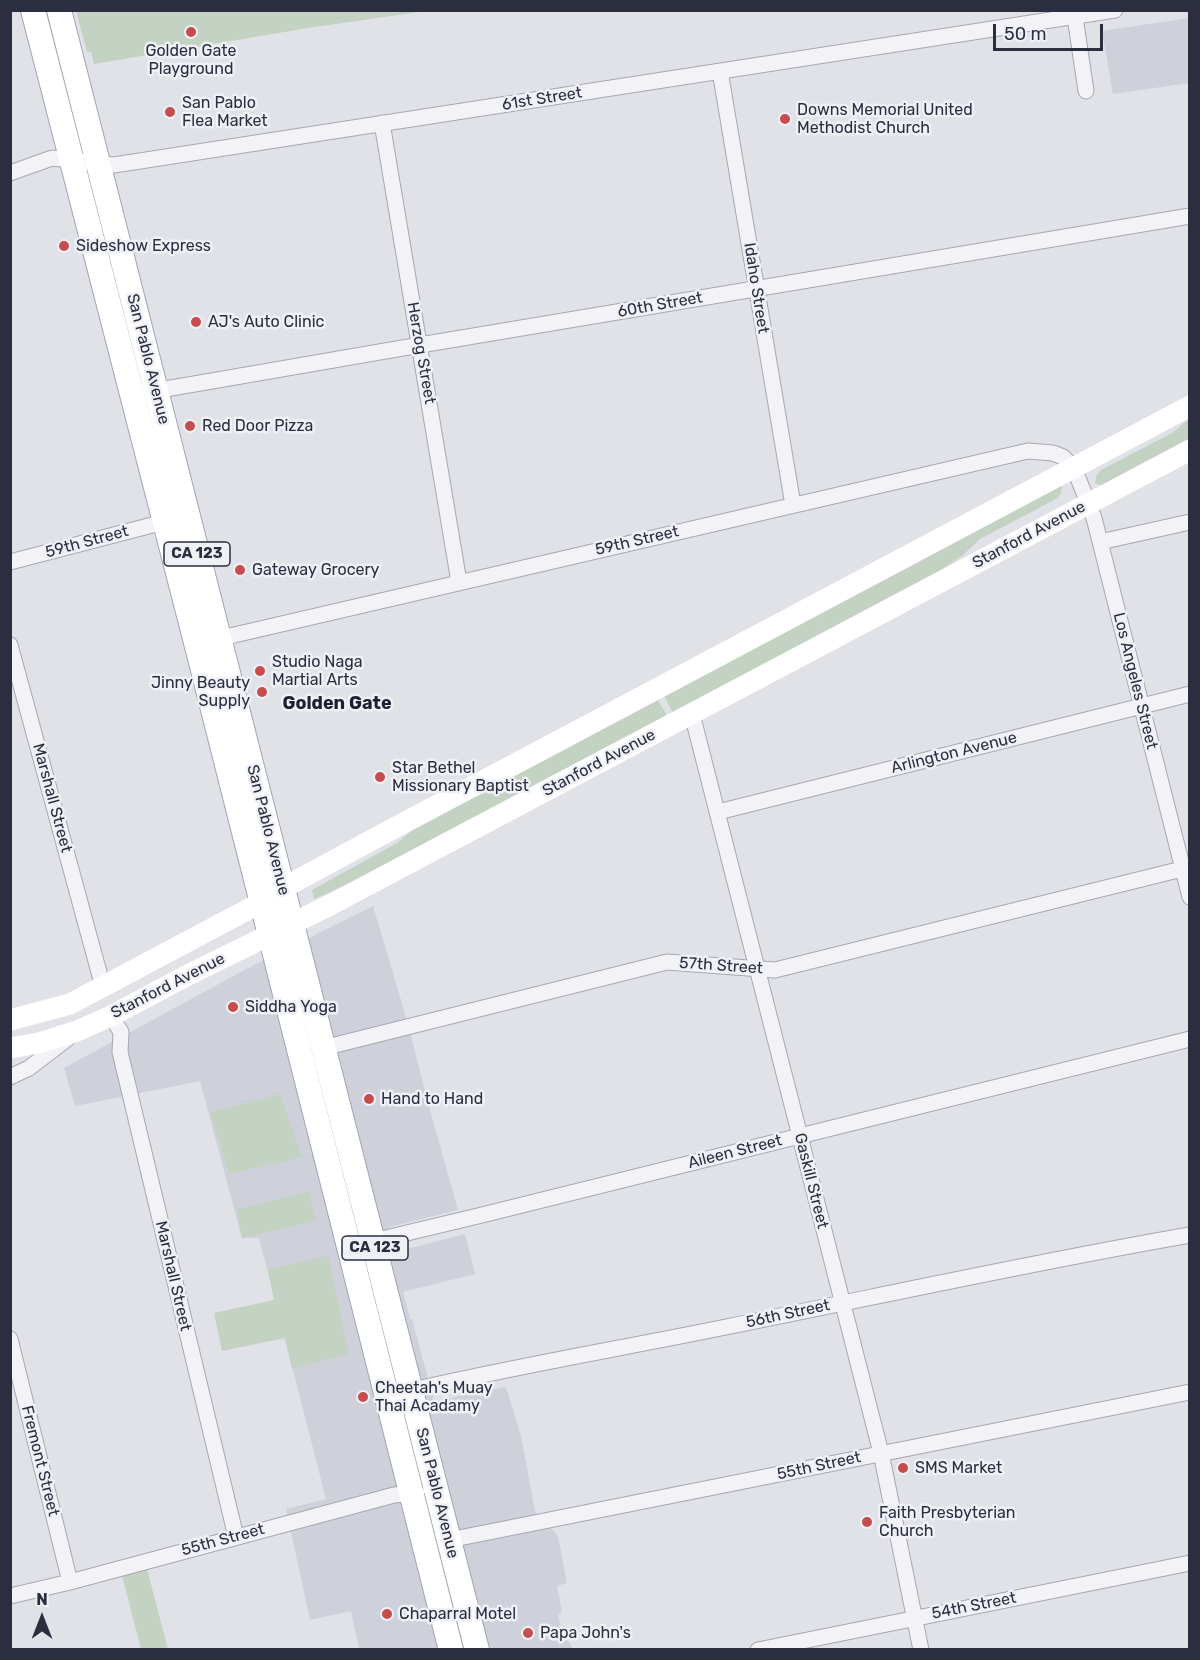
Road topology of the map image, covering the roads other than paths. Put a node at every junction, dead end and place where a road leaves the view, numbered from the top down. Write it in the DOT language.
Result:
graph roads {
  1 [pos="33,10"];
  2 [pos="59,10"];
  3 [pos="1115,10"];
  4 [pos="1075,14"];
  5 [pos="720,71"];
  6 [pos="1086,91"];
  7 [pos="382,123"];
  8 [pos="71,160"];
  9 [pos="98,164"];
  10 [pos="10,173"];
  11 [pos="1190,216"];
  12 [pos="756,288"];
  13 [pos="420,345"];
  14 [pos="156,391"];
  15 [pos="132,395"];
  16 [pos="1190,406"];
  17 [pos="1190,450"];
  18 [pos="1074,468"];
  19 [pos="1089,503"];
  20 [pos="793,505"];
  21 [pos="164,522"];
  22 [pos="1190,522"];
  23 [pos="1100,542"];
  24 [pos="10,562"];
  25 [pos="459,582"];
  26 [pos="220,640"];
  27 [pos="10,645"];
  28 [pos="196,647"];
  29 [pos="1190,694"];
  30 [pos="1140,706"];
  31 [pos="692,714"];
  32 [pos="718,812"];
  33 [pos="1186,868"];
  34 [pos="283,888"];
  35 [pos="1190,897"];
  36 [pos="261,902"];
  37 [pos="292,924"];
  38 [pos="270,934"];
  39 [pos="756,968"];
  40 [pos="103,987"];
  41 [pos="111,1016"];
  42 [pos="10,1020"];
  43 [pos="77,1031"];
  44 [pos="1190,1039"];
  45 [pos="10,1048"];
  46 [pos="323,1048"];
  47 [pos="10,1077"];
  48 [pos="800,1136"];
  49 [pos="1190,1235"];
  50 [pos="373,1241"];
  51 [pos="350,1247"];
  52 [pos="843,1302"];
  53 [pos="10,1340"];
  54 [pos="411,1390"];
  55 [pos="1190,1392"];
  56 [pos="387,1396"];
  57 [pos="881,1453"];
  58 [pos="436,1491"];
  59 [pos="411,1493"];
  60 [pos="236,1537"];
  61 [pos="449,1540"];
  62 [pos="1190,1563"];
  63 [pos="70,1582"];
  64 [pos="10,1596"];
  65 [pos="914,1617"];
  66 [pos="451,1650"];
  67 [pos="477,1650"];
  68 [pos="758,1650"];
  69 [pos="921,1650"];
  1 -- 8 [label="main road, San Pablo Avenue / CA 123"];
  2 -- 9 [label="main road, San Pablo Avenue / CA 123"];
  3 -- 4 [label="street, 61st Street"];
  4 -- 5 [label="street, 61st Street"];
  4 -- 6 [label="street"];
  5 -- 7 [label="street, 61st Street"];
  5 -- 12 [label="street, Idaho Street"];
  7 -- 9 [label="street, 61st Street"];
  7 -- 13 [label="street, Herzog Street"];
  8 -- 9 [label="street, 61st Street"];
  8 -- 10 [label="street, 61st Street"];
  8 -- 15 [label="main road, San Pablo Avenue / CA 123"];
  9 -- 14 [label="main road, San Pablo Avenue / CA 123"];
  11 -- 12 [label="street, 60th Street"];
  12 -- 13 [label="street, 60th Street"];
  12 -- 20 [label="street, Idaho Street"];
  13 -- 14 [label="street, 60th Street"];
  13 -- 25 [label="street, Herzog Street"];
  14 -- 15 [label="street, 60th Street"];
  14 -- 26 [label="main road, San Pablo Avenue / CA 123"];
  15 -- 21 [label="main road, San Pablo Avenue / CA 123"];
  16 -- 18 [label="main road, Stanford Avenue"];
  17 -- 19 [label="main road, Stanford Avenue"];
  18 -- 19 [label="street, Los Angeles Street"];
  18 -- 20 [label="street, 59th Street"];
  18 -- 34 [label="main road, Stanford Avenue"];
  19 -- 23 [label="street, Los Angeles Street"];
  19 -- 31 [label="main road, Stanford Avenue"];
  20 -- 25 [label="street, 59th Street"];
  21 -- 24 [label="street, 59th Street"];
  21 -- 28 [label="main road, San Pablo Avenue / CA 123"];
  22 -- 23 [label="street"];
  23 -- 30 [label="street, Los Angeles Street"];
  25 -- 26 [label="street, 59th Street"];
  26 -- 28 [label="street, 59th Street"];
  26 -- 34 [label="main road, San Pablo Avenue / CA 123"];
  27 -- 40 [label="street, Marshall Street"];
  28 -- 36 [label="main road, San Pablo Avenue / CA 123"];
  29 -- 30 [label="street, Arlington Avenue"];
  30 -- 32 [label="street, Arlington Avenue"];
  30 -- 33 [label="street, Los Angeles Street"];
  31 -- 32 [label="street, Gaskill Street"];
  31 -- 37 [label="main road, Stanford Avenue"];
  32 -- 39 [label="street, Gaskill Street"];
  33 -- 35 [label="street, Los Angeles Street"];
  33 -- 39 [label="street, 57th Street"];
  34 -- 36 [label="main road, Stanford Avenue"];
  34 -- 37 [label="main road, San Pablo Avenue / CA 123"];
  36 -- 38 [label="main road, San Pablo Avenue / CA 123"];
  36 -- 40 [label="main road, Stanford Avenue"];
  37 -- 38 [label="main road, Stanford Avenue"];
  37 -- 46 [label="main road, San Pablo Avenue / CA 123"];
  38 -- 41 [label="main road, Stanford Avenue"];
  38 -- 51 [label="main road, San Pablo Avenue / CA 123"];
  39 -- 46 [label="street, 57th Street"];
  39 -- 48 [label="street, Gaskill Street"];
  40 -- 42 [label="main road, Stanford Avenue"];
  41 -- 43 [label="main road, Stanford Avenue"];
  41 -- 60 [label="street, Marshall Street"];
  43 -- 45 [label="main road"];
  43 -- 47 [label="street, Stanford Avenue"];
  44 -- 48 [label="street, Aileen Street"];
  46 -- 50 [label="main road, San Pablo Avenue / CA 123"];
  48 -- 50 [label="street, Aileen Street"];
  48 -- 52 [label="street, Gaskill Street"];
  49 -- 52 [label="street, 56th Street"];
  50 -- 51 [label="street, Aileen Street"];
  50 -- 54 [label="main road, San Pablo Avenue / CA 123"];
  51 -- 56 [label="main road, San Pablo Avenue / CA 123"];
  52 -- 54 [label="street, 56th Street"];
  52 -- 57 [label="street, Gaskill Street"];
  53 -- 63 [label="street, Fremont Street"];
  54 -- 56 [label="street, 56th Street"];
  54 -- 58 [label="main road, San Pablo Avenue / CA 123"];
  55 -- 57 [label="street, 55th Street"];
  56 -- 59 [label="main road, San Pablo Avenue / CA 123"];
  57 -- 61 [label="street, 55th Street"];
  57 -- 65 [label="street, Gaskill Street"];
  58 -- 59 [label="street, 55th Street"];
  58 -- 61 [label="main road, San Pablo Avenue / CA 123"];
  59 -- 60 [label="street, 55th Street"];
  59 -- 66 [label="main road, San Pablo Avenue / CA 123"];
  60 -- 63 [label="street, 55th Street"];
  61 -- 67 [label="main road, San Pablo Avenue / CA 123"];
  62 -- 65 [label="street, 54th Street"];
  63 -- 64 [label="street, 55th Street"];
  65 -- 68 [label="street, 54th Street"];
  65 -- 69 [label="street, Gaskill Street"];
}
